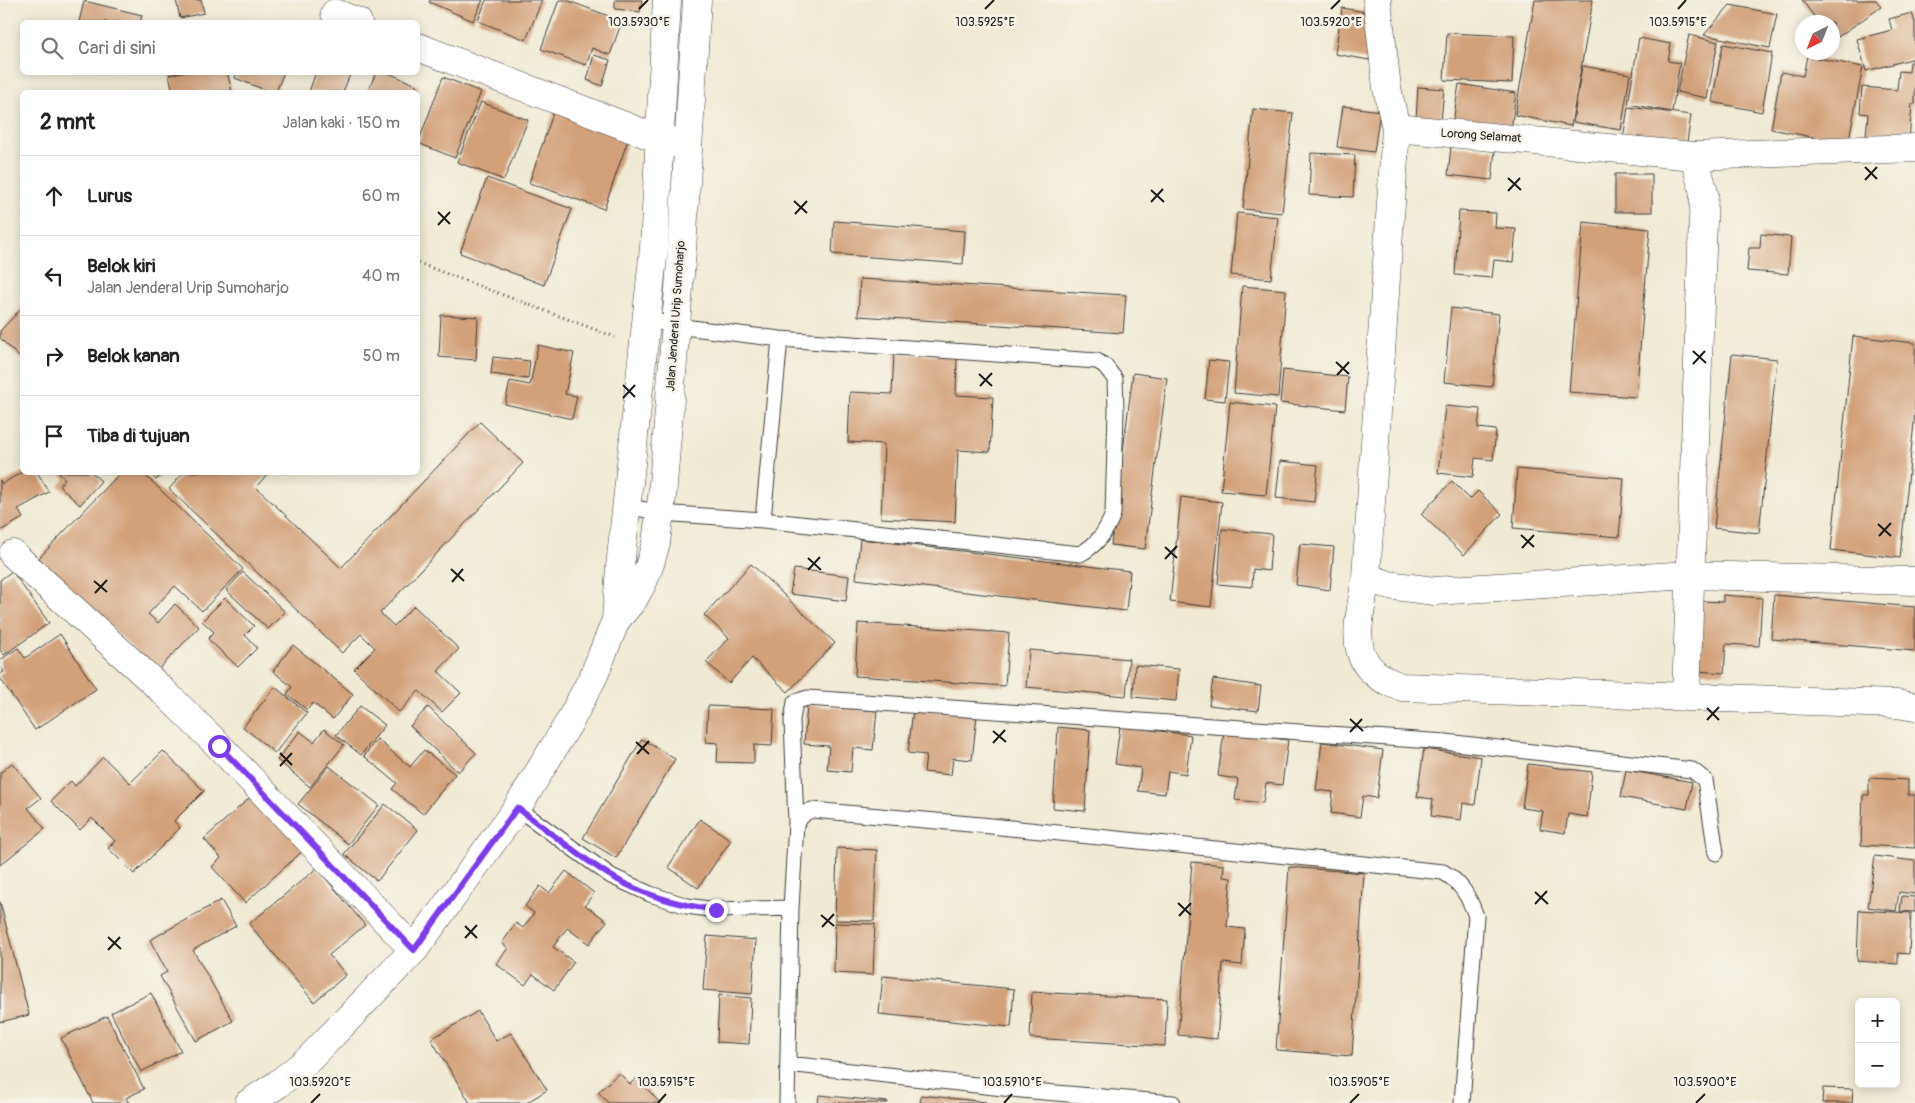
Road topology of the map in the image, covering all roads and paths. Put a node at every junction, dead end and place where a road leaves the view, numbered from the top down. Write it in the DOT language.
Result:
graph roads {
  1 [pos="668,0"];
  2 [pos="698,0"];
  3 [pos="1377,0"];
  4 [pos="420,48"];
  5 [pos="1396,128"];
  6 [pos="659,139"];
  7 [pos="687,146"];
  8 [pos="1915,148"];
  9 [pos="1694,156"];
  10 [pos="420,264"];
  11 [pos="647,320"];
  12 [pos="676,326"];
  13 [pos="780,339"];
  14 [pos="644,348"];
  15 [pos="627,506"];
  16 [pos="660,513"];
  17 [pos="763,520"];
  18 [pos="13,554"];
  19 [pos="1690,575"];
  20 [pos="1366,577"];
  21 [pos="1915,581"];
  22 [pos="616,620"];
  23 [pos="1686,697"];
  24 [pos="1915,707"];
  25 [pos="517,808"];
  26 [pos="796,823"];
  27 [pos="1716,853"];
  28 [pos="791,908"];
  29 [pos="414,950"];
  30 [pos="788,1064"];
  31 [pos="1020,1097"];
  32 [pos="1131,1102"];
  33 [pos="249,1103"];
  34 [pos="787,1103"];
  35 [pos="1173,1103"];
  36 [pos="1462,1103"];
  1 -- 6 [label="street, Jalan Jenderal Urip Sumoharjo"];
  2 -- 7 [label="street, Jalan Jenderal Urip Sumoharjo"];
  3 -- 5 [label="street"];
  4 -- 6 [label="street"];
  5 -- 9 [label="street, Lorong Selamat"];
  5 -- 20 [label="street"];
  6 -- 7 [label="street"];
  6 -- 11 [label="street, Jalan Jenderal Urip Sumoharjo"];
  7 -- 12 [label="street, Jalan Jenderal Urip Sumoharjo"];
  8 -- 9 [label="street, Lorong Selamat"];
  9 -- 19 [label="street"];
  10 -- 14 [label="path"];
  11 -- 12 [label="lane"];
  11 -- 14 [label="street, Jalan Jenderal Urip Sumoharjo"];
  12 -- 13 [label="lane"];
  12 -- 16 [label="street, Jalan Jenderal Urip Sumoharjo"];
  13 -- 17 [label="lane"];
  13 -- 17 [label="lane"];
  14 -- 15 [label="street, Jalan Jenderal Urip Sumoharjo"];
  15 -- 16 [label="lane"];
  15 -- 22 [label="street, Jalan Jenderal Urip Sumoharjo"];
  16 -- 17 [label="lane"];
  16 -- 22 [label="street, Jalan Jenderal Urip Sumoharjo"];
  18 -- 29 [label="street"];
  19 -- 20 [label="street"];
  19 -- 21 [label="street"];
  19 -- 23 [label="street"];
  20 -- 23 [label="street"];
  22 -- 25 [label="street, Jalan Jenderal Urip Sumoharjo"];
  23 -- 24 [label="street"];
  25 -- 28 [label="lane"];
  25 -- 29 [label="street, Jalan Jenderal Urip Sumoharjo"];
  26 -- 27 [label="lane"];
  26 -- 28 [label="lane"];
  26 -- 36 [label="lane"];
  28 -- 30 [label="lane"];
  29 -- 33 [label="street, Jalan Jenderal Urip Sumoharjo"];
  30 -- 31 [label="lane"];
  30 -- 34 [label="lane"];
  31 -- 32 [label="lane"];
  32 -- 35 [label="lane"];
}
